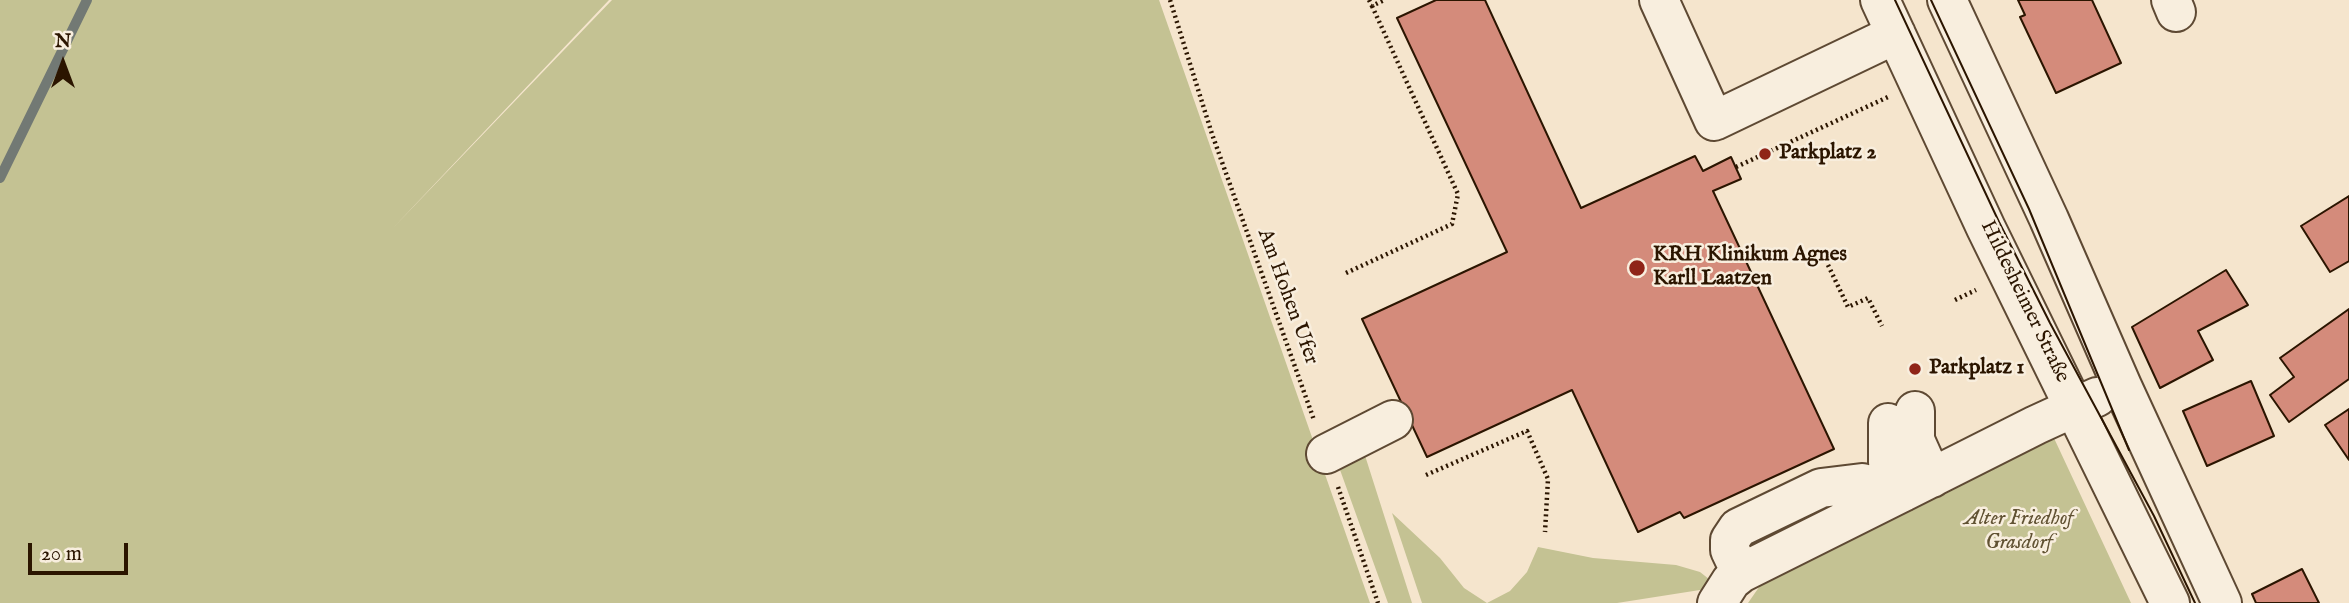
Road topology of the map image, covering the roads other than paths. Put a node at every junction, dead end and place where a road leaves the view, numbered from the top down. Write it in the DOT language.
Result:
graph roads {
  1 [pos="1659,0"];
  2 [pos="1880,0"];
  3 [pos="1947,0"];
  4 [pos="1896,34"];
  5 [pos="2122,386"];
  6 [pos="2076,406"];
  7 [pos="1901,417"];
  8 [pos="1393,420"];
  9 [pos="1326,454"];
  10 [pos="1911,488"];
  11 [pos="1717,603"];
  12 [pos="2170,603"];
  13 [pos="2222,603"];
  1 -- 4 [label="street"];
  2 -- 4 [label="street, Hildesheimer Straße"];
  3 -- 5 [label="street"];
  4 -- 6 [label="street, Hildesheimer Straße"];
  5 -- 6 [label="street"];
  5 -- 13 [label="street"];
  6 -- 10 [label="street"];
  6 -- 12 [label="street, Hildesheimer Straße"];
  7 -- 10 [label="street"];
  8 -- 9 [label="street"];
  10 -- 11 [label="street"];
}
